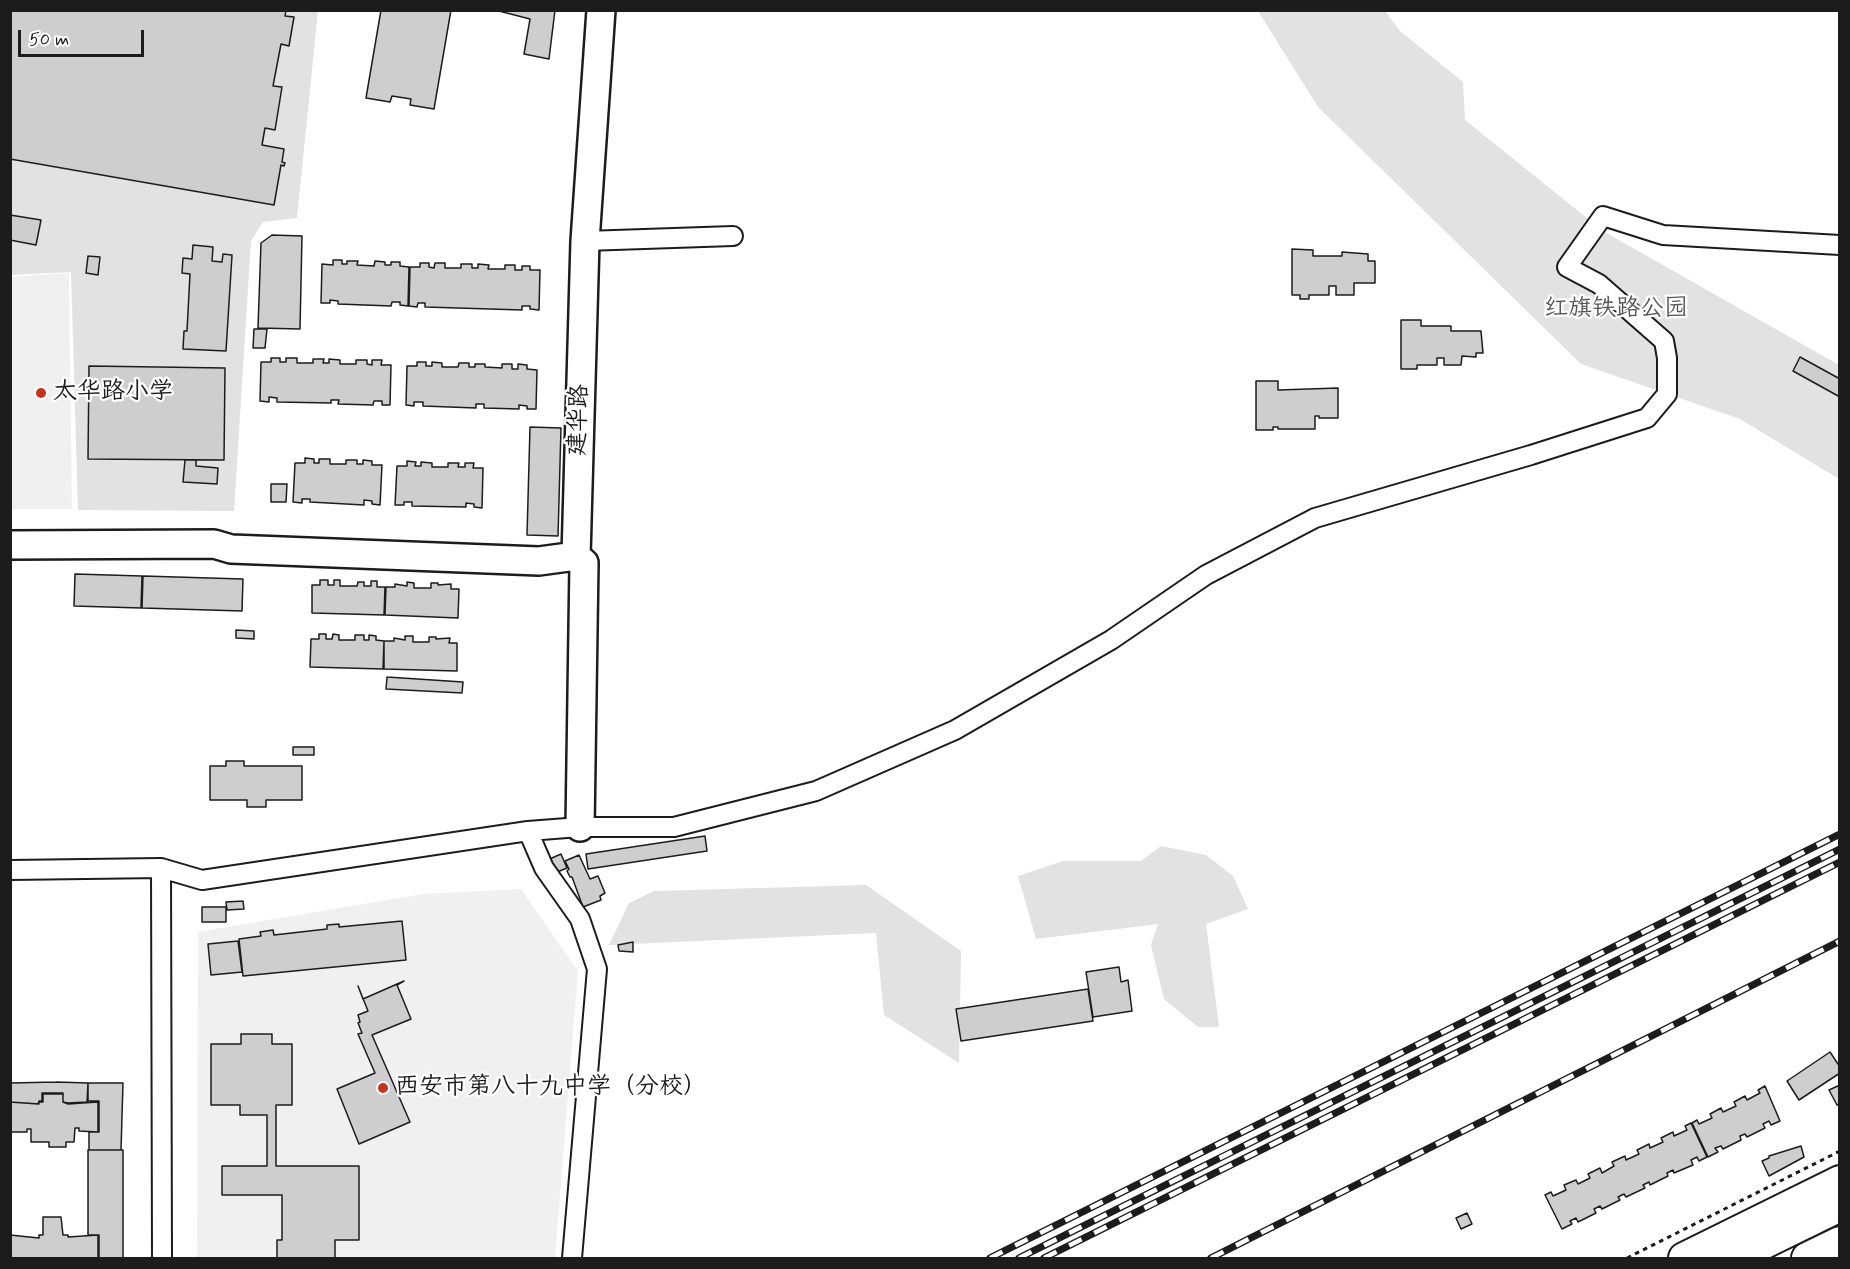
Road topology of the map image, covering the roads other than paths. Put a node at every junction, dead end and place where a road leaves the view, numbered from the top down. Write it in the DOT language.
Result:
graph roads {
  1 [pos="602,10"];
  2 [pos="733,236"];
  3 [pos="585,242"];
  4 [pos="1839,245"];
  5 [pos="10,545"];
  6 [pos="576,556"];
  7 [pos="580,827"];
  8 [pos="528,831"];
  9 [pos="161,868"];
  10 [pos="10,870"];
  11 [pos="1839,1181"];
  12 [pos="1839,1206"];
  13 [pos="1839,1242"];
  14 [pos="162,1258"];
  15 [pos="572,1258"];
  16 [pos="1684,1258"];
  17 [pos="1734,1258"];
  18 [pos="1807,1258"];
  1 -- 3 [label="street, 建华路"];
  2 -- 3 [label="street"];
  3 -- 6 [label="street, 建华路"];
  4 -- 7 [label="street"];
  5 -- 6 [label="street"];
  6 -- 7 [label="street, 建华路"];
  7 -- 8 [label="street"];
  8 -- 9 [label="street"];
  8 -- 15 [label="street"];
  9 -- 10 [label="street"];
  9 -- 14 [label="street"];
  11 -- 16 [label="main road"];
  12 -- 17 [label="main road"];
  13 -- 18 [label="main road"];
}
